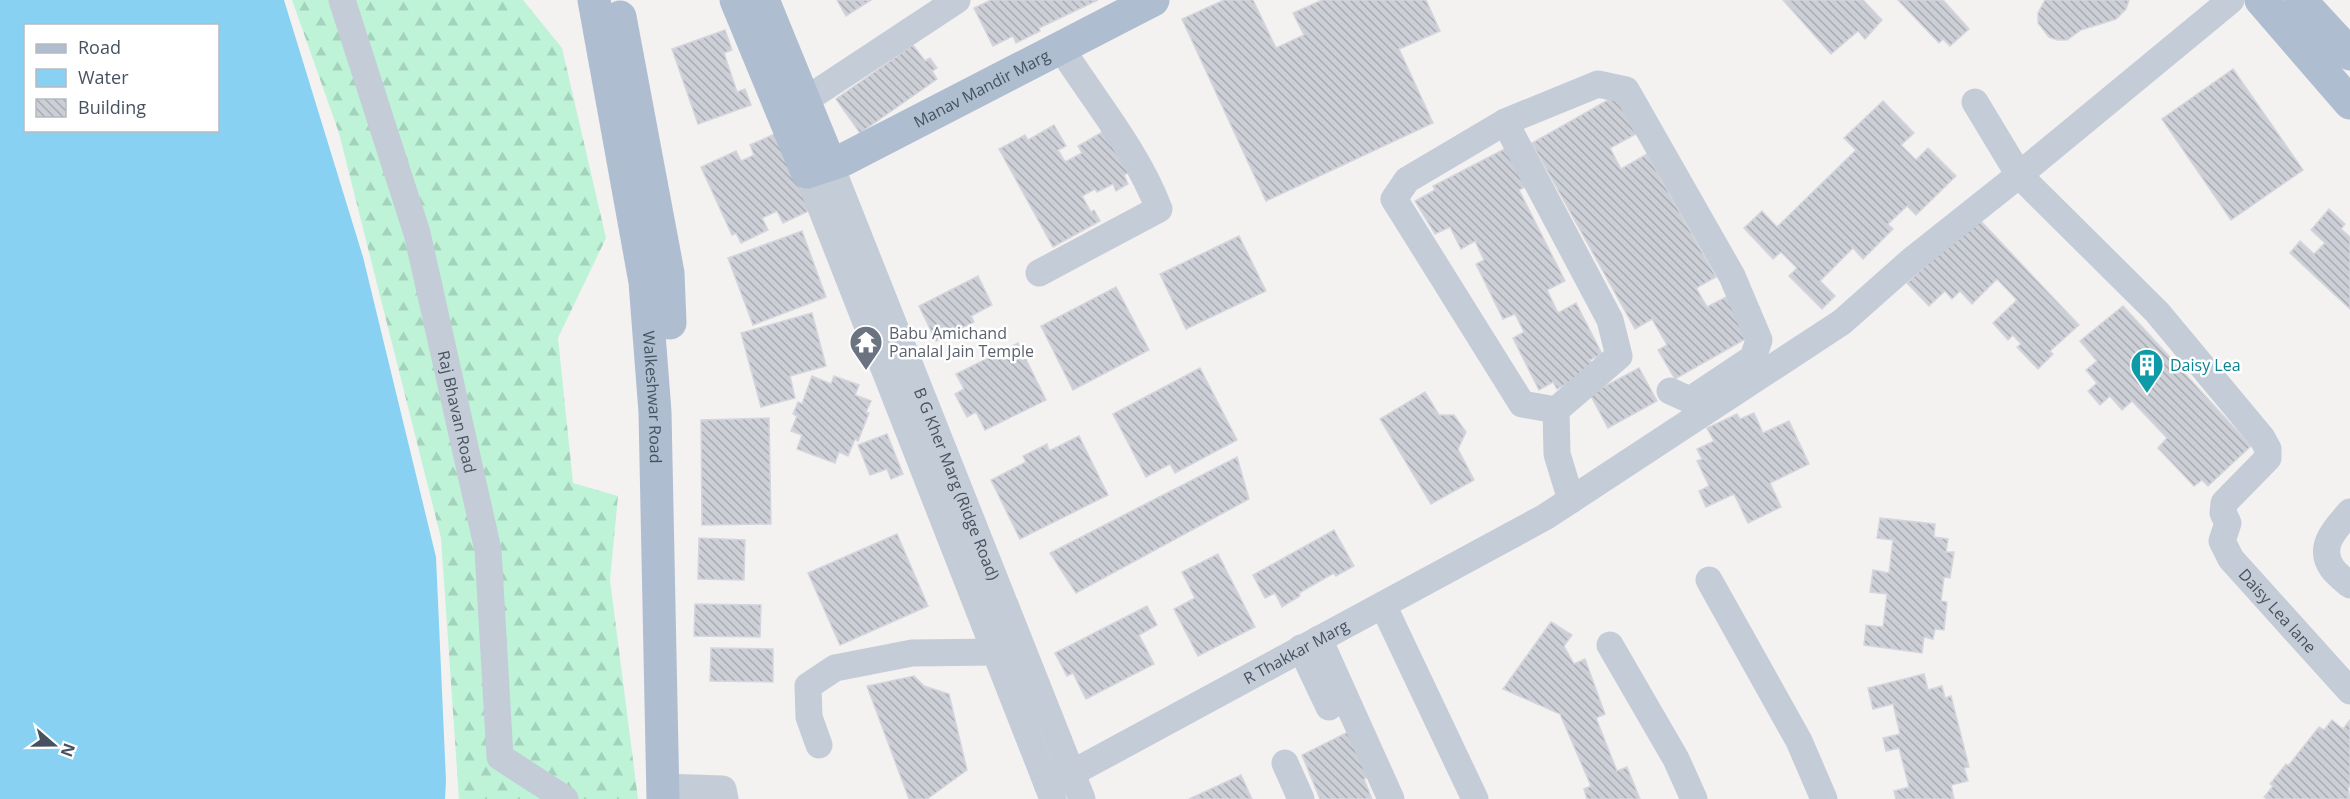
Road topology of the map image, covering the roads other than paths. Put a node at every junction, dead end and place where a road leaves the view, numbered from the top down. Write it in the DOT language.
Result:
graph roads {
  1 [pos="342,0"];
  2 [pos="594,0"];
  3 [pos="617,0"];
  4 [pos="736,0"];
  5 [pos="763,0"];
  6 [pos="957,0"];
  7 [pos="1154,0"];
  8 [pos="2231,0"];
  9 [pos="2261,0"];
  10 [pos="2300,0"];
  11 [pos="1061,48"];
  12 [pos="2350,54"];
  13 [pos="2344,85"];
  14 [pos="804,101"];
  15 [pos="1975,102"];
  16 [pos="1505,122"];
  17 [pos="818,168"];
  18 [pos="2019,175"];
  19 [pos="1039,273"];
  20 [pos="1670,391"];
  21 [pos="1556,410"];
  22 [pos="1571,500"];
  23 [pos="2350,513"];
  24 [pos="1709,580"];
  25 [pos="2350,585"];
  26 [pos="1383,605"];
  27 [pos="1310,643"];
  28 [pos="1610,645"];
  29 [pos="995,652"];
  30 [pos="2350,691"];
  31 [pos="1337,724"];
  32 [pos="819,745"];
  33 [pos="1285,763"];
  34 [pos="1072,773"];
  35 [pos="1050,792"];
  36 [pos="675,794"];
  37 [pos="565,799"];
  38 [pos="725,799"];
  39 [pos="1082,799"];
  40 [pos="1301,799"];
  41 [pos="1391,799"];
  42 [pos="1475,799"];
  43 [pos="1694,799"];
  44 [pos="1824,799"];
  1 -- 37 [label="street, Raj Bhavan Road"];
  2 -- 36 [label="main road, Walkeshwar Road"];
  3 -- 36 [label="main road, Walkeshwar Road"];
  4 -- 17 [label="main road, B G Kher Marg (Ridge Road)"];
  5 -- 14 [label="main road, B G Kher Marg (Ridge Road)"];
  6 -- 14 [label="street"];
  7 -- 11 [label="main road, Manav Mandir Marg"];
  8 -- 18 [label="street, R Thakkar Marg"];
  9 -- 13 [label="main road"];
  10 -- 12 [label="main road"];
  11 -- 17 [label="main road, Manav Mandir Marg"];
  11 -- 19 [label="street"];
  14 -- 17 [label="main road, B G Kher Marg (Ridge Road)"];
  15 -- 18 [label="street"];
  16 -- 20 [label="street"];
  16 -- 21 [label="street"];
  16 -- 21 [label="street"];
  17 -- 29 [label="street, B G Kher Marg (Ridge Road)"];
  17 -- 34 [label="street, B G Kher Marg (Ridge Road)"];
  18 -- 22 [label="street, R Thakkar Marg"];
  18 -- 30 [label="street, Daisy Lea lane"];
  21 -- 22 [label="street"];
  22 -- 26 [label="street, R Thakkar Marg"];
  23 -- 25 [label="street"];
  24 -- 44 [label="street"];
  26 -- 27 [label="street, R Thakkar Marg"];
  26 -- 42 [label="street"];
  27 -- 31 [label="street"];
  27 -- 34 [label="street, R Thakkar Marg"];
  27 -- 41 [label="street"];
  28 -- 43 [label="street"];
  29 -- 32 [label="street"];
  29 -- 35 [label="street, B G Kher Marg (Ridge Road)"];
  33 -- 40 [label="street"];
  34 -- 35 [label="street, R Thakkar Marg"];
  34 -- 39 [label="street, B G Kher Marg (Ridge Road)"];
  36 -- 38 [label="street"];
}
